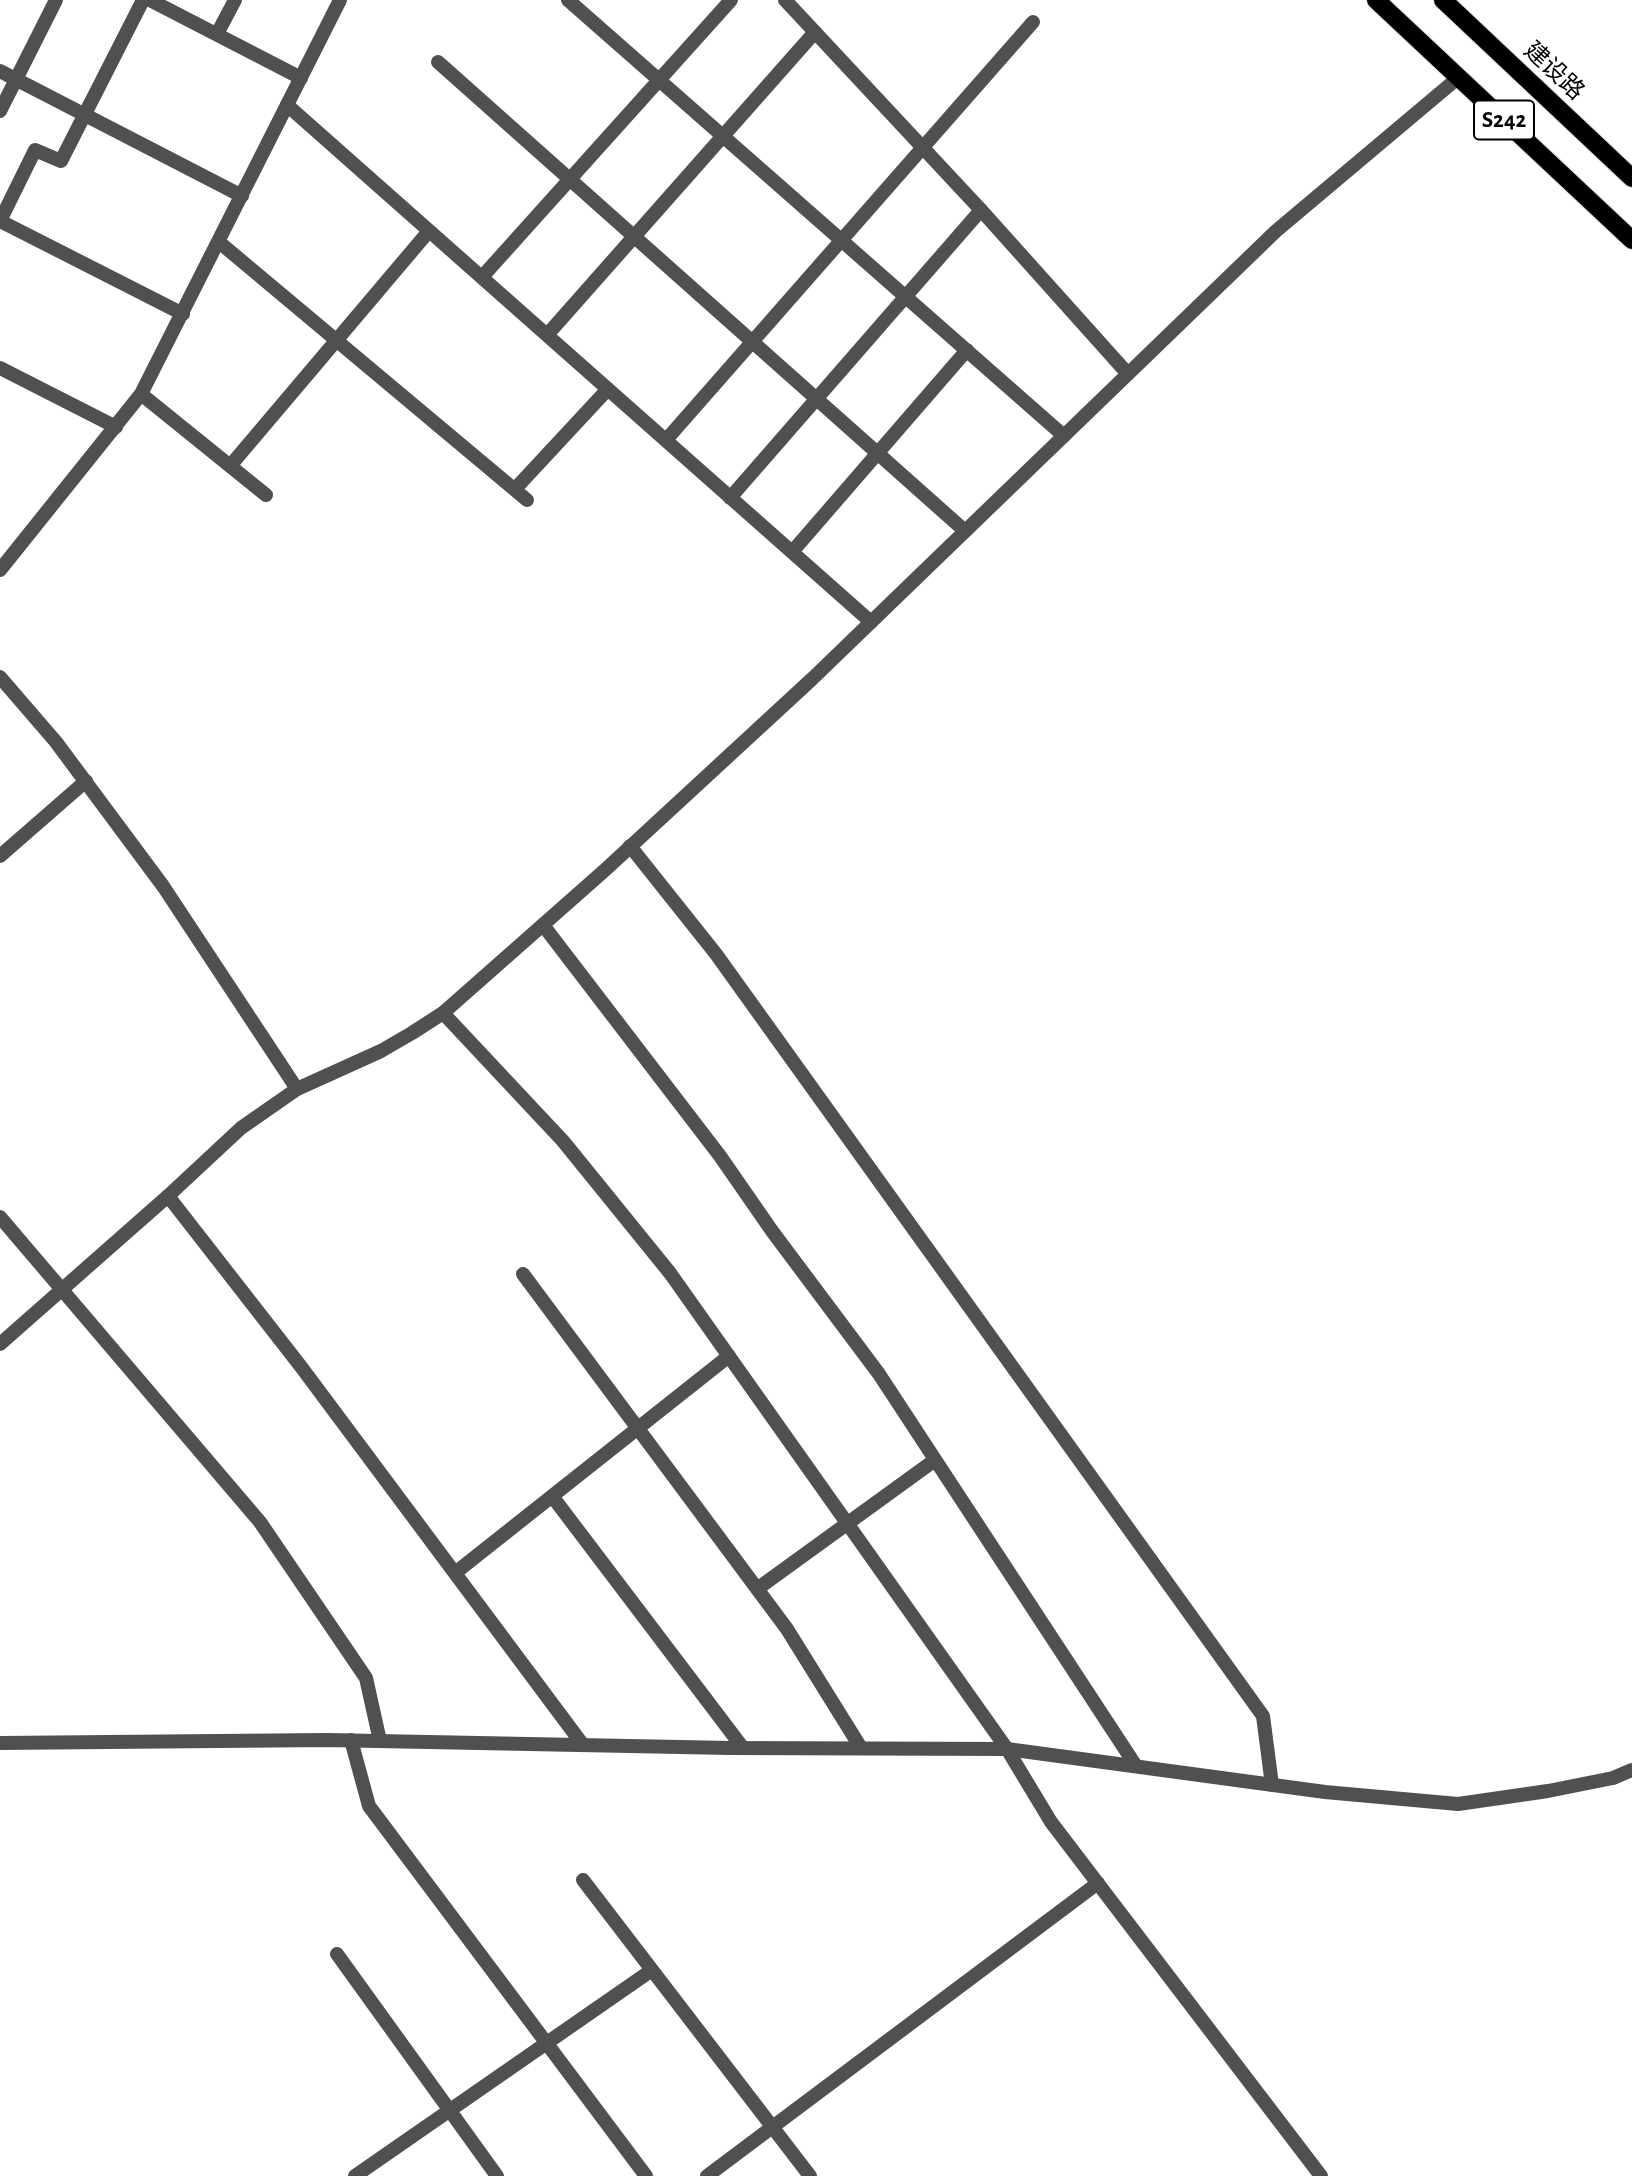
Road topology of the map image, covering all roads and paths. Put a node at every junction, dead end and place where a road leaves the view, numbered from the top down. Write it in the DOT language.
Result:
graph roads {
  1 [pos="56,0"];
  2 [pos="143,0"];
  3 [pos="150,0"];
  4 [pos="235,0"];
  5 [pos="340,0"];
  6 [pos="568,0"];
  7 [pos="731,0"];
  8 [pos="785,0"];
  9 [pos="1376,0"];
  10 [pos="1443,0"];
  11 [pos="1033,22"];
  12 [pos="815,32"];
  13 [pos="217,34"];
  14 [pos="439,62"];
  15 [pos="0,71"];
  16 [pos="301,78"];
  17 [pos="1459,78"];
  18 [pos="16,79"];
  19 [pos="659,80"];
  20 [pos="287,105"];
  21 [pos="0,111"];
  22 [pos="85,115"];
  23 [pos="723,136"];
  24 [pos="923,148"];
  25 [pos="1632,178"];
  26 [pos="570,180"];
  27 [pos="242,196"];
  28 [pos="981,210"];
  29 [pos="0,221"];
  30 [pos="429,231"];
  31 [pos="634,236"];
  32 [pos="842,240"];
  33 [pos="1632,240"];
  34 [pos="219,242"];
  35 [pos="482,277"];
  36 [pos="906,297"];
  37 [pos="183,314"];
  38 [pos="547,335"];
  39 [pos="337,340"];
  40 [pos="753,342"];
  41 [pos="967,350"];
  42 [pos="0,368"];
  43 [pos="1128,374"];
  44 [pos="608,389"];
  45 [pos="141,394"];
  46 [pos="817,399"];
  47 [pos="116,427"];
  48 [pos="1064,436"];
  49 [pos="666,440"];
  50 [pos="877,453"];
  51 [pos="230,466"];
  52 [pos="515,489"];
  53 [pos="266,495"];
  54 [pos="730,498"];
  55 [pos="527,500"];
  56 [pos="965,531"];
  57 [pos="792,552"];
  58 [pos="0,570"];
  59 [pos="871,622"];
  60 [pos="0,677"];
  61 [pos="86,781"];
  62 [pos="630,846"];
  63 [pos="0,856"];
  64 [pos="543,925"];
  65 [pos="443,1013"];
  66 [pos="297,1089"];
  67 [pos="168,1196"];
  68 [pos="0,1217"];
  69 [pos="523,1274"];
  70 [pos="62,1290"];
  71 [pos="0,1344"];
  72 [pos="729,1356"];
  73 [pos="638,1428"];
  74 [pos="935,1460"];
  75 [pos="552,1496"];
  76 [pos="848,1523"];
  77 [pos="455,1573"];
  78 [pos="757,1589"];
  79 [pos="3,1738"];
  80 [pos="351,1740"];
  81 [pos="380,1741"];
  82 [pos="583,1745"];
  83 [pos="743,1748"];
  84 [pos="861,1748"];
  85 [pos="1007,1749"];
  86 [pos="1136,1766"];
  87 [pos="1632,1770"];
  88 [pos="1272,1784"];
  89 [pos="583,1880"];
  90 [pos="1098,1883"];
  91 [pos="337,1954"];
  92 [pos="652,1970"];
  93 [pos="546,2043"];
  94 [pos="450,2111"];
  95 [pos="772,2127"];
  96 [pos="355,2176"];
  97 [pos="497,2176"];
  98 [pos="646,2176"];
  99 [pos="707,2176"];
  100 [pos="810,2176"];
  101 [pos="1321,2176"];
  1 -- 18 [label="street"];
  2 -- 22 [label="street"];
  3 -- 13 [label="street"];
  4 -- 13 [label="street"];
  5 -- 16 [label="street"];
  6 -- 19 [label="street"];
  7 -- 19 [label="street"];
  8 -- 12 [label="street"];
  9 -- 17 [label="main road, S242"];
  10 -- 25 [label="main road, 建设路 / S242"];
  11 -- 24 [label="street"];
  12 -- 23 [label="street"];
  12 -- 24 [label="street"];
  13 -- 16 [label="street"];
  14 -- 26 [label="street"];
  15 -- 18 [label="street"];
  16 -- 20 [label="street"];
  17 -- 33 [label="main road, S242"];
  17 -- 43 [label="street"];
  18 -- 21 [label="street"];
  18 -- 22 [label="street"];
  19 -- 23 [label="street"];
  19 -- 26 [label="street"];
  20 -- 27 [label="street"];
  20 -- 30 [label="street"];
  22 -- 27 [label="street"];
  22 -- 29 [label="street"];
  23 -- 31 [label="street"];
  23 -- 32 [label="street"];
  24 -- 28 [label="street"];
  24 -- 32 [label="street"];
  26 -- 31 [label="street"];
  26 -- 35 [label="street"];
  27 -- 34 [label="street"];
  28 -- 36 [label="street"];
  28 -- 43 [label="street"];
  29 -- 37 [label="street"];
  30 -- 35 [label="street"];
  30 -- 39 [label="street"];
  31 -- 38 [label="street"];
  31 -- 40 [label="street"];
  32 -- 36 [label="street"];
  32 -- 40 [label="street"];
  34 -- 37 [label="street"];
  34 -- 39 [label="street"];
  35 -- 38 [label="street"];
  36 -- 41 [label="street"];
  36 -- 46 [label="street"];
  37 -- 45 [label="street"];
  38 -- 44 [label="street"];
  39 -- 51 [label="street"];
  39 -- 52 [label="street"];
  40 -- 46 [label="street"];
  40 -- 49 [label="street"];
  41 -- 48 [label="street"];
  41 -- 50 [label="street"];
  42 -- 47 [label="street"];
  43 -- 48 [label="street"];
  44 -- 49 [label="street"];
  44 -- 52 [label="street"];
  45 -- 47 [label="street"];
  45 -- 51 [label="street"];
  46 -- 50 [label="street"];
  46 -- 54 [label="street"];
  47 -- 58 [label="street"];
  48 -- 56 [label="street"];
  49 -- 54 [label="street"];
  50 -- 56 [label="street"];
  50 -- 57 [label="street"];
  51 -- 53 [label="street"];
  52 -- 55 [label="street"];
  54 -- 57 [label="street"];
  56 -- 59 [label="street"];
  57 -- 59 [label="street"];
  59 -- 62 [label="street"];
  60 -- 61 [label="street"];
  61 -- 63 [label="street"];
  61 -- 66 [label="street"];
  62 -- 64 [label="street"];
  62 -- 88 [label="street"];
  64 -- 65 [label="street"];
  64 -- 74 [label="street"];
  65 -- 66 [label="street"];
  65 -- 72 [label="street"];
  66 -- 67 [label="street"];
  67 -- 70 [label="street"];
  67 -- 77 [label="street"];
  68 -- 70 [label="street"];
  69 -- 73 [label="street"];
  70 -- 71 [label="street"];
  70 -- 81 [label="street"];
  72 -- 73 [label="street"];
  72 -- 76 [label="street"];
  73 -- 75 [label="street"];
  73 -- 78 [label="street"];
  74 -- 76 [label="street"];
  74 -- 86 [label="street"];
  75 -- 77 [label="street"];
  75 -- 83 [label="street"];
  76 -- 78 [label="street"];
  76 -- 85 [label="street"];
  77 -- 82 [label="street"];
  78 -- 84 [label="street"];
  79 -- 80 [label="street"];
  80 -- 81 [label="street"];
  80 -- 93 [label="street"];
  81 -- 82 [label="street"];
  82 -- 83 [label="street"];
  83 -- 84 [label="street"];
  84 -- 85 [label="street"];
  85 -- 86 [label="street"];
  85 -- 90 [label="street"];
  86 -- 88 [label="street"];
  87 -- 88 [label="street"];
  89 -- 92 [label="street"];
  90 -- 95 [label="street"];
  90 -- 101 [label="street"];
  91 -- 94 [label="street"];
  92 -- 93 [label="street"];
  92 -- 95 [label="street"];
  93 -- 94 [label="street"];
  93 -- 98 [label="street"];
  94 -- 96 [label="street"];
  94 -- 97 [label="street"];
  95 -- 99 [label="street"];
  95 -- 100 [label="street"];
}
